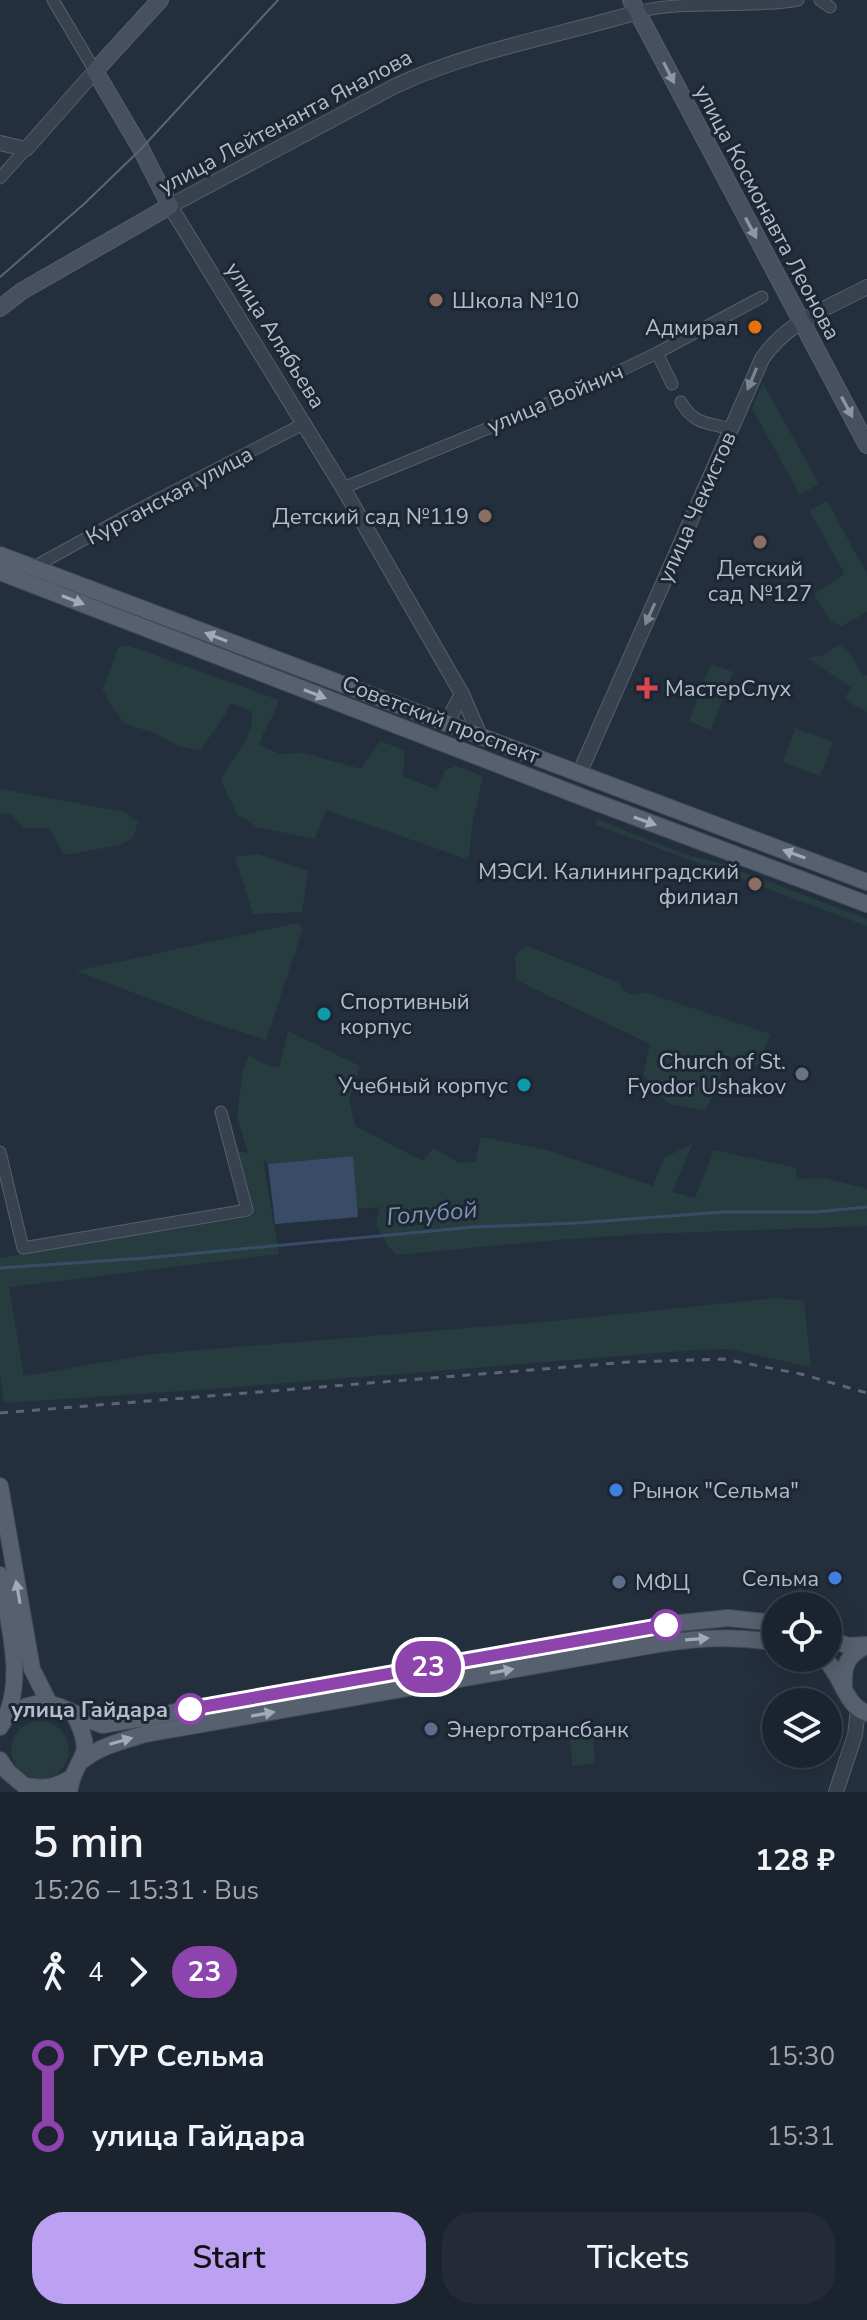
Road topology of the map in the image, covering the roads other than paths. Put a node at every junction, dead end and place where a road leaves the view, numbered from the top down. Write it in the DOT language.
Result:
graph roads {
  1 [pos="53,0"];
  2 [pos="160,0"];
  3 [pos="798,0"];
  4 [pos="634,6"];
  5 [pos="95,71"];
  6 [pos="0,143"];
  7 [pos="26,149"];
  8 [pos="0,178"];
  9 [pos="170,206"];
  10 [pos="867,287"];
  11 [pos="762,297"];
  12 [pos="0,308"];
  13 [pos="802,322"];
  14 [pos="657,353"];
  15 [pos="672,384"];
  16 [pos="681,402"];
  17 [pos="305,423"];
  18 [pos="731,429"];
  19 [pos="867,445"];
  20 [pos="343,488"];
  21 [pos="0,555"];
  22 [pos="32,568"];
  23 [pos="0,572"];
  24 [pos="462,694"];
  25 [pos="446,724"];
  26 [pos="481,738"];
  27 [pos="579,774"];
  28 [pos="867,882"];
  29 [pos="867,904"];
  30 [pos="221,1112"];
  31 [pos="0,1152"];
  32 [pos="0,1486"];
  33 [pos="0,1575"];
  34 [pos="762,1621"];
  35 [pos="762,1641"];
  36 [pos="568,1643"];
  37 [pos="842,1644"];
  38 [pos="867,1645"];
  39 [pos="563,1661"];
  40 [pos="836,1672"];
  41 [pos="844,1689"];
  42 [pos="49,1703"];
  43 [pos="74,1714"];
  44 [pos="864,1715"];
  45 [pos="4,1721"];
  46 [pos="83,1760"];
  47 [pos="0,1762"];
  48 [pos="70,1785"];
  49 [pos="29,1789"];
  50 [pos="836,1792"];
  1 -- 5 [label="street, улица Алябьева"];
  2 -- 5 [label="main road"];
  3 -- 4 [label="street, улица Лейтенанта Яналова"];
  4 -- 9 [label="street, улица Лейтенанта Яналова"];
  4 -- 13 [label="main road, улица Космонавта Леонова, one-way"];
  5 -- 7 [label="street"];
  5 -- 9 [label="main road, улица Алябьева"];
  6 -- 7 [label="street"];
  7 -- 8 [label="street"];
  9 -- 12 [label="main road, улица Лейтенанта Яналова"];
  9 -- 17 [label="street, улица Алябьева"];
  10 -- 13 [label="street, улица Чекистов"];
  11 -- 14 [label="street, улица Войнич"];
  13 -- 18 [label="street, улица Чекистов, one-way"];
  13 -- 19 [label="main road, улица Космонавта Леонова, one-way"];
  14 -- 15 [label="street"];
  14 -- 20 [label="street, улица Войнич"];
  16 -- 18 [label="street"];
  17 -- 20 [label="street, улица Алябьева"];
  17 -- 22 [label="street, Курганская улица"];
  18 -- 27 [label="street, улица Чекистов, one-way"];
  20 -- 24 [label="street, улица Алябьева"];
  21 -- 22 [label="main road, Советский проспект"];
  25 -- 22 [label="main road, Советский проспект, one-way"];
  23 -- 29 [label="main road, Советский проспект, one-way"];
  24 -- 25 [label="street"];
  24 -- 26 [label="street, улица Алябьева"];
  25 -- 26 [label="main road, Советский проспект"];
  26 -- 27 [label="main road, Советский проспект"];
  28 -- 27 [label="main road, Советский проспект, one-way"];
  30 -- 31 [label="street"];
  42 -- 32 [label="main road, one-way"];
  33 -- 45 [label="main road"];
  34 -- 36 [label="main road"];
  39 -- 35 [label="main road, one-way"];
  36 -- 39 [label="main road"];
  36 -- 43 [label="main road"];
  37 -- 38 [label="main road"];
  38 -- 41 [label="main road"];
  46 -- 39 [label="main road, one-way"];
  40 -- 41 [label="main road"];
  41 -- 44 [label="main road"];
  42 -- 43 [label="main road"];
  42 -- 45 [label="main road"];
  43 -- 46 [label="main road"];
  44 -- 50 [label="street"];
  46 -- 48 [label="main road"];
  47 -- 49 [label="main road"];
  48 -- 49 [label="main road"];
}
